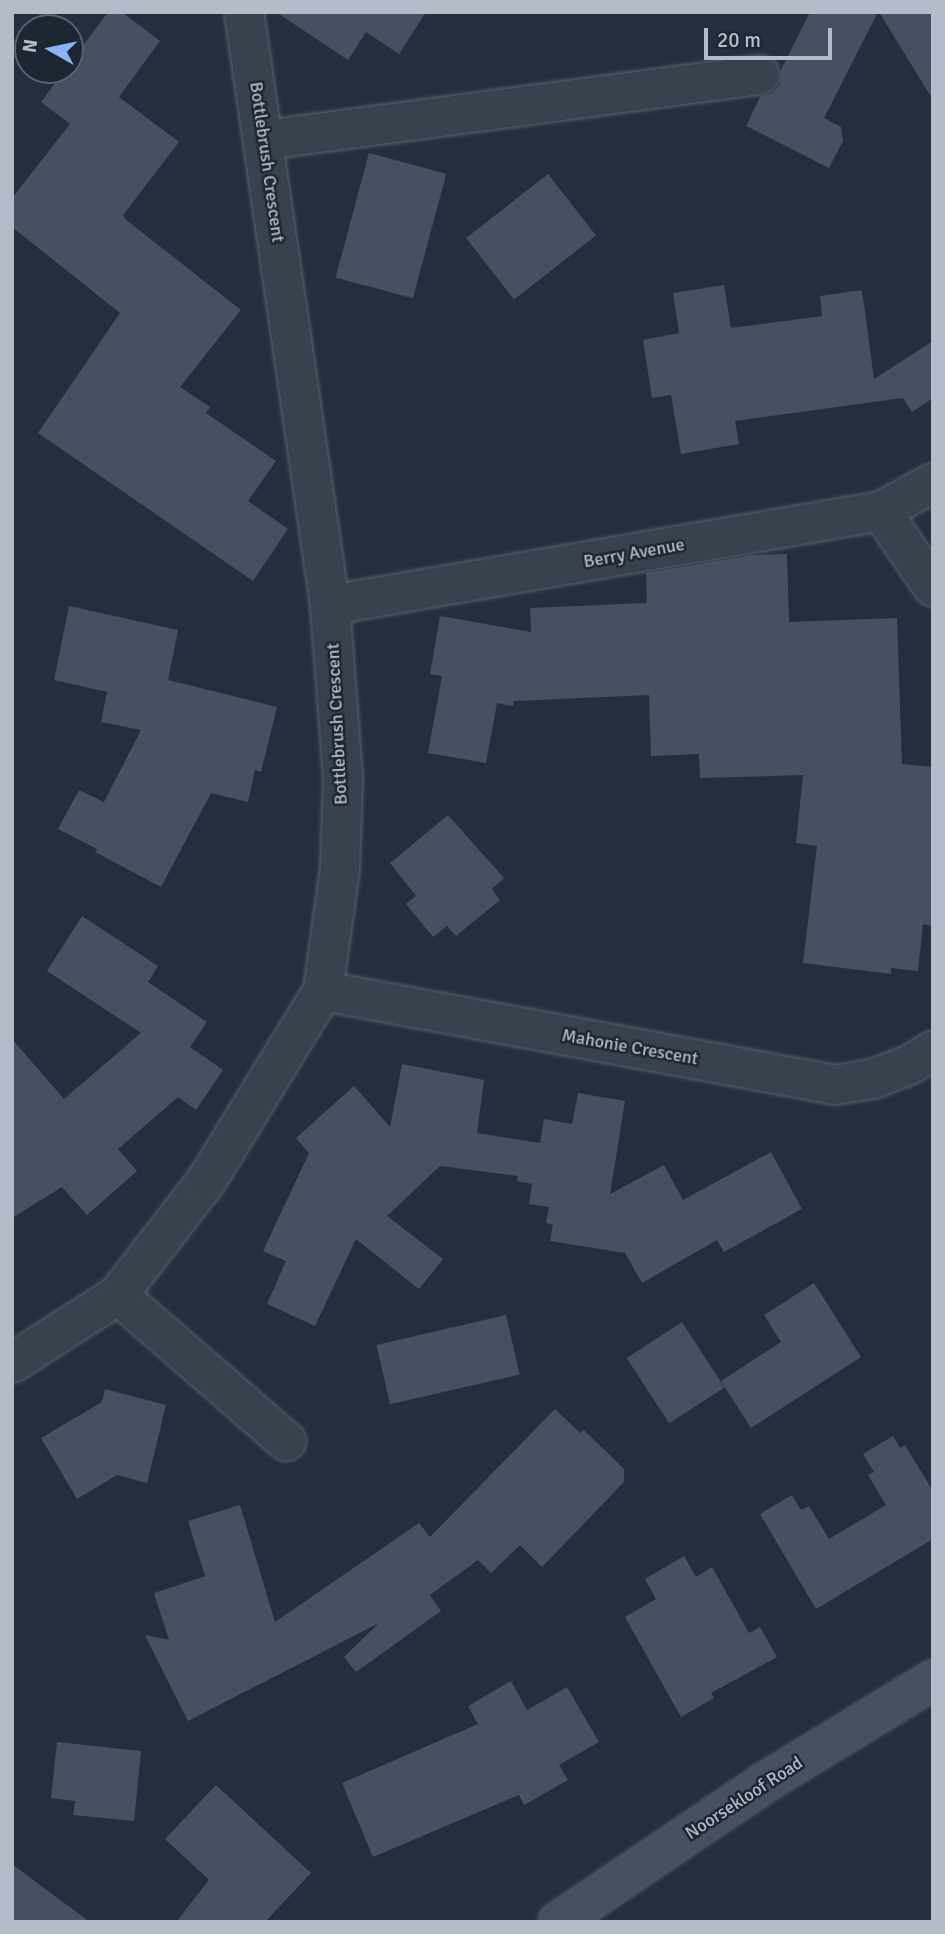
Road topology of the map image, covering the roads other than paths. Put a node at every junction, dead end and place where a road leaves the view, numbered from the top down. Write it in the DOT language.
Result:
graph roads {
  1 [pos="244,12"];
  2 [pos="760,75"];
  3 [pos="265,140"];
  4 [pos="933,483"];
  5 [pos="881,511"];
  6 [pos="933,587"];
  7 [pos="330,605"];
  8 [pos="323,991"];
  9 [pos="933,1051"];
  10 [pos="118,1295"];
  11 [pos="12,1363"];
  12 [pos="286,1441"];
  13 [pos="933,1680"];
  14 [pos="558,1922"];
  1 -- 3 [label="street, Bottlebrush Crescent"];
  2 -- 3 [label="street"];
  3 -- 7 [label="street, Bottlebrush Crescent"];
  4 -- 5 [label="street, Berry Avenue"];
  5 -- 6 [label="street"];
  5 -- 7 [label="street, Berry Avenue"];
  7 -- 8 [label="street, Bottlebrush Crescent"];
  8 -- 9 [label="street, Mahonie Crescent"];
  8 -- 10 [label="street, Bottlebrush Crescent"];
  10 -- 11 [label="street, Bottlebrush Crescent"];
  10 -- 12 [label="street"];
  13 -- 14 [label="street, Noorsekloof Road"];
}
